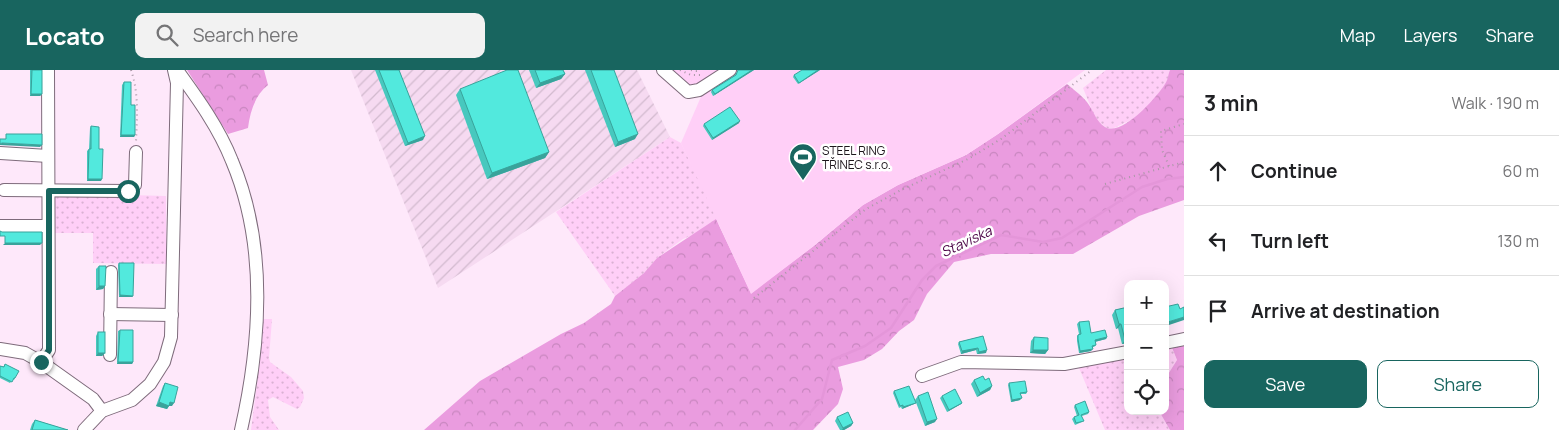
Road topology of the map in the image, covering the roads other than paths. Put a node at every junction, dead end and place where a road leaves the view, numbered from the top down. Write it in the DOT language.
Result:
graph roads {
  1 [pos="48,70"];
  2 [pos="663,70"];
  3 [pos="730,70"];
  4 [pos="178,74"];
  5 [pos="136,152"];
  6 [pos="0,154"];
  7 [pos="48,156"];
  8 [pos="4,190"];
  9 [pos="49,191"];
  10 [pos="0,226"];
  11 [pos="48,226"];
  12 [pos="111,272"];
  13 [pos="110,314"];
  14 [pos="172,315"];
  15 [pos="1184,338"];
  16 [pos="1169,342"];
  17 [pos="0,349"];
  18 [pos="1124,353"];
  19 [pos="110,355"];
  20 [pos="41,362"];
  21 [pos="922,376"];
  22 [pos="102,412"];
  23 [pos="84,430"];
  24 [pos="241,430"];
  1 -- 7 [label="street"];
  2 -- 3 [label="street"];
  4 -- 14 [label="street"];
  4 -- 24 [label="street"];
  5 -- 9 [label="street"];
  6 -- 7 [label="street"];
  7 -- 9 [label="street"];
  8 -- 9 [label="street"];
  9 -- 11 [label="street"];
  10 -- 11 [label="street"];
  11 -- 20 [label="street"];
  12 -- 13 [label="street"];
  13 -- 14 [label="street"];
  13 -- 19 [label="street"];
  14 -- 22 [label="street"];
  15 -- 16 [label="street"];
  17 -- 20 [label="street"];
  18 -- 21 [label="street"];
  20 -- 22 [label="street"];
  22 -- 23 [label="street"];
}
